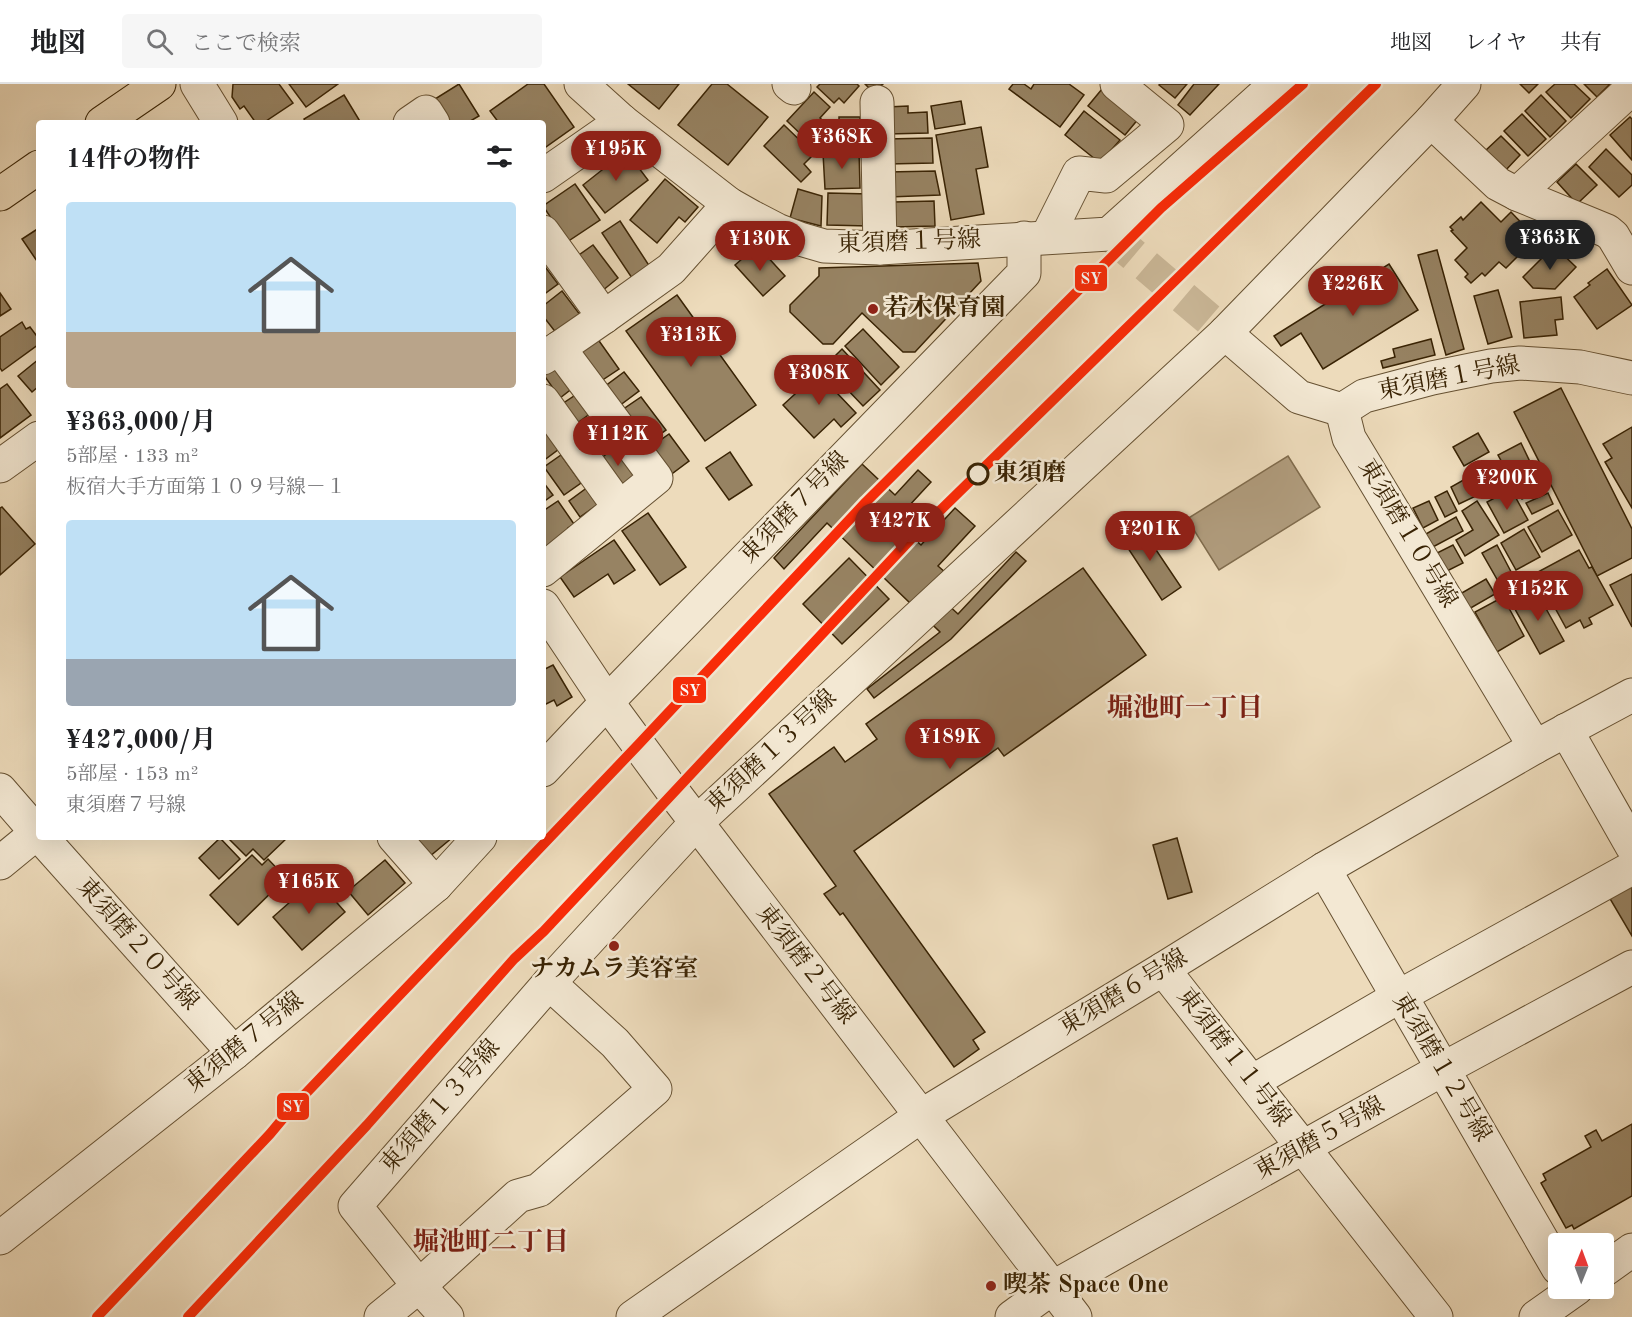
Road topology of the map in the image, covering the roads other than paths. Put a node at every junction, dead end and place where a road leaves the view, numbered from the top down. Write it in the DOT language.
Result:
graph roads {
  1 [pos="159,84"];
  2 [pos="197,84"];
  3 [pos="581,84"];
  4 [pos="1117,84"];
  5 [pos="1276,84"];
  6 [pos="1464,84"];
  7 [pos="1632,88"];
  8 [pos="877,101"];
  9 [pos="106,120"];
  10 [pos="219,120"];
  11 [pos="414,120"];
  12 [pos="431,120"];
  13 [pos="622,121"];
  14 [pos="1431,121"];
  15 [pos="36,169"];
  16 [pos="546,174"];
  17 [pos="0,194"];
  18 [pos="1517,194"];
  19 [pos="729,204"];
  20 [pos="1622,230"];
  21 [pos="546,236"];
  22 [pos="1035,238"];
  23 [pos="880,248"];
  24 [pos="1632,268"];
  25 [pos="604,317"];
  26 [pos="1225,333"];
  27 [pos="551,353"];
  28 [pos="1632,378"];
  29 [pos="546,405"];
  30 [pos="1342,410"];
  31 [pos="36,440"];
  32 [pos="0,466"];
  33 [pos="619,507"];
  34 [pos="546,568"];
  35 [pos="546,611"];
  36 [pos="1632,695"];
  37 [pos="606,702"];
  38 [pos="1566,730"];
  39 [pos="1535,747"];
  40 [pos="546,767"];
  41 [pos="0,790"];
  42 [pos="696,823"];
  43 [pos="36,831"];
  44 [pos="36,836"];
  45 [pos="44,840"];
  46 [pos="397,840"];
  47 [pos="477,840"];
  48 [pos="1632,846"];
  49 [pos="0,863"];
  50 [pos="1324,868"];
  51 [pos="1632,868"];
  52 [pos="436,885"];
  53 [pos="1632,967"];
  54 [pos="1163,969"];
  55 [pos="549,983"];
  56 [pos="1398,997"];
  57 [pos="234,1053"];
  58 [pos="1443,1069"];
  59 [pos="1252,1082"];
  60 [pos="921,1116"];
  61 [pos="1303,1148"];
  62 [pos="0,1238"];
  63 [pos="1548,1248"];
  64 [pos="1632,1250"];
  65 [pos="1614,1263"];
  66 [pos="420,1286"];
  67 [pos="1052,1288"];
  68 [pos="1554,1299"];
  69 [pos="381,1317"];
  70 [pos="447,1317"];
  71 [pos="633,1317"];
  72 [pos="1012,1317"];
  73 [pos="1075,1317"];
  74 [pos="1436,1317"];
  75 [pos="1536,1317"];
  1 -- 9 [label="main road"];
  2 -- 10 [label="street"];
  3 -- 13 [label="street, 東須磨１号線"];
  4 -- 22 [label="street"];
  5 -- 22 [label="street, 東須磨１号線"];
  6 -- 14 [label="street, 東須磨１３号線"];
  7 -- 18 [label="street"];
  8 -- 23 [label="street"];
  11 -- 12 [label="street"];
  13 -- 16 [label="street"];
  13 -- 19 [label="street, 東須磨１号線"];
  14 -- 18 [label="street"];
  14 -- 26 [label="street, 東須磨１３号線"];
  15 -- 17 [label="main road"];
  18 -- 20 [label="street"];
  19 -- 23 [label="street, 東須磨１号線"];
  19 -- 25 [label="street"];
  20 -- 24 [label="street"];
  21 -- 25 [label="street"];
  22 -- 23 [label="street, 東須磨１号線"];
  22 -- 37 [label="street, 東須磨７号線"];
  25 -- 27 [label="street"];
  26 -- 30 [label="street"];
  26 -- 42 [label="street, 東須磨１３号線"];
  27 -- 33 [label="street"];
  28 -- 30 [label="street, 東須磨１号線"];
  29 -- 33 [label="street"];
  30 -- 39 [label="street, 東須磨１０号線"];
  31 -- 32 [label="street"];
  33 -- 34 [label="street"];
  35 -- 37 [label="street, 東須磨２号線"];
  36 -- 38 [label="street, 東須磨６号線"];
  37 -- 40 [label="street, 東須磨７号線"];
  37 -- 42 [label="street, 東須磨２号線"];
  38 -- 39 [label="street, 東須磨６号線"];
  38 -- 48 [label="street"];
  39 -- 50 [label="street, 東須磨６号線"];
  41 -- 43 [label="street, 東須磨２０号線"];
  42 -- 55 [label="street, 東須磨１３号線"];
  42 -- 60 [label="street, 東須磨２号線"];
  44 -- 49 [label="street"];
  45 -- 57 [label="street, 東須磨２０号線"];
  46 -- 52 [label="street"];
  47 -- 52 [label="street, 東須磨７号線"];
  50 -- 54 [label="street, 東須磨６号線"];
  50 -- 56 [label="street, 東須磨１２号線"];
  51 -- 56 [label="street"];
  52 -- 57 [label="street, 東須磨７号線"];
  53 -- 58 [label="street, 東須磨５号線"];
  54 -- 59 [label="street, 東須磨１１号線"];
  54 -- 60 [label="street, 東須磨６号線"];
  55 -- 66 [label="street, 東須磨１３号線"];
  55 -- 66 [label="street"];
  56 -- 58 [label="street, 東須磨１２号線"];
  56 -- 59 [label="street"];
  57 -- 62 [label="street, 東須磨７号線"];
  58 -- 61 [label="street, 東須磨５号線"];
  58 -- 63 [label="street, 東須磨１２号線"];
  59 -- 61 [label="street, 東須磨１１号線"];
  60 -- 67 [label="street, 東須磨２号線"];
  60 -- 71 [label="street, 東須磨６号線"];
  61 -- 67 [label="street, 東須磨５号線"];
  61 -- 74 [label="street, 東須磨１１号線"];
  64 -- 65 [label="street"];
  66 -- 69 [label="street"];
  66 -- 70 [label="street"];
  67 -- 72 [label="street, 東須磨５号線"];
  67 -- 73 [label="street, 東須磨２号線"];
  68 -- 75 [label="street"];
}
